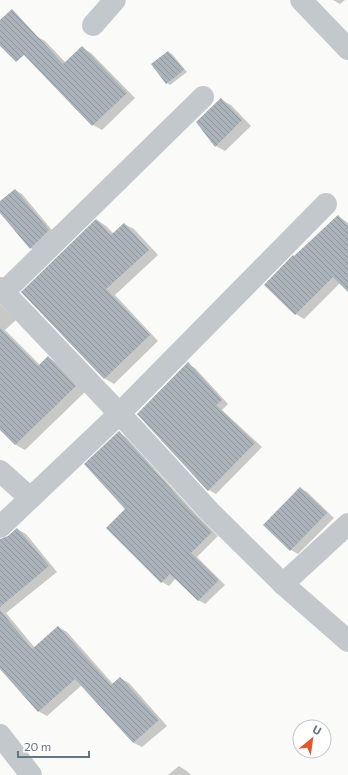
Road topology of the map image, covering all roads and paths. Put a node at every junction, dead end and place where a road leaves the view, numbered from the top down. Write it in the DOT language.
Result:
graph roads {
  1 [pos="115,0"];
  2 [pos="301,0"];
  3 [pos="93,25"];
  4 [pos="348,49"];
  5 [pos="203,97"];
  6 [pos="326,204"];
  7 [pos="2,290"];
  8 [pos="119,414"];
  9 [pos="0,471"];
  10 [pos="30,498"];
  11 [pos="348,524"];
  12 [pos="0,527"];
  13 [pos="283,584"];
  14 [pos="348,641"];
  15 [pos="0,735"];
  16 [pos="31,775"];
  1 -- 3 [label="street"];
  2 -- 4 [label="street"];
  5 -- 7 [label="street"];
  6 -- 8 [label="street"];
  7 -- 8 [label="street"];
  8 -- 10 [label="street"];
  8 -- 13 [label="street"];
  9 -- 10 [label="street"];
  10 -- 12 [label="street"];
  11 -- 13 [label="street"];
  13 -- 14 [label="street"];
  15 -- 16 [label="street"];
}
